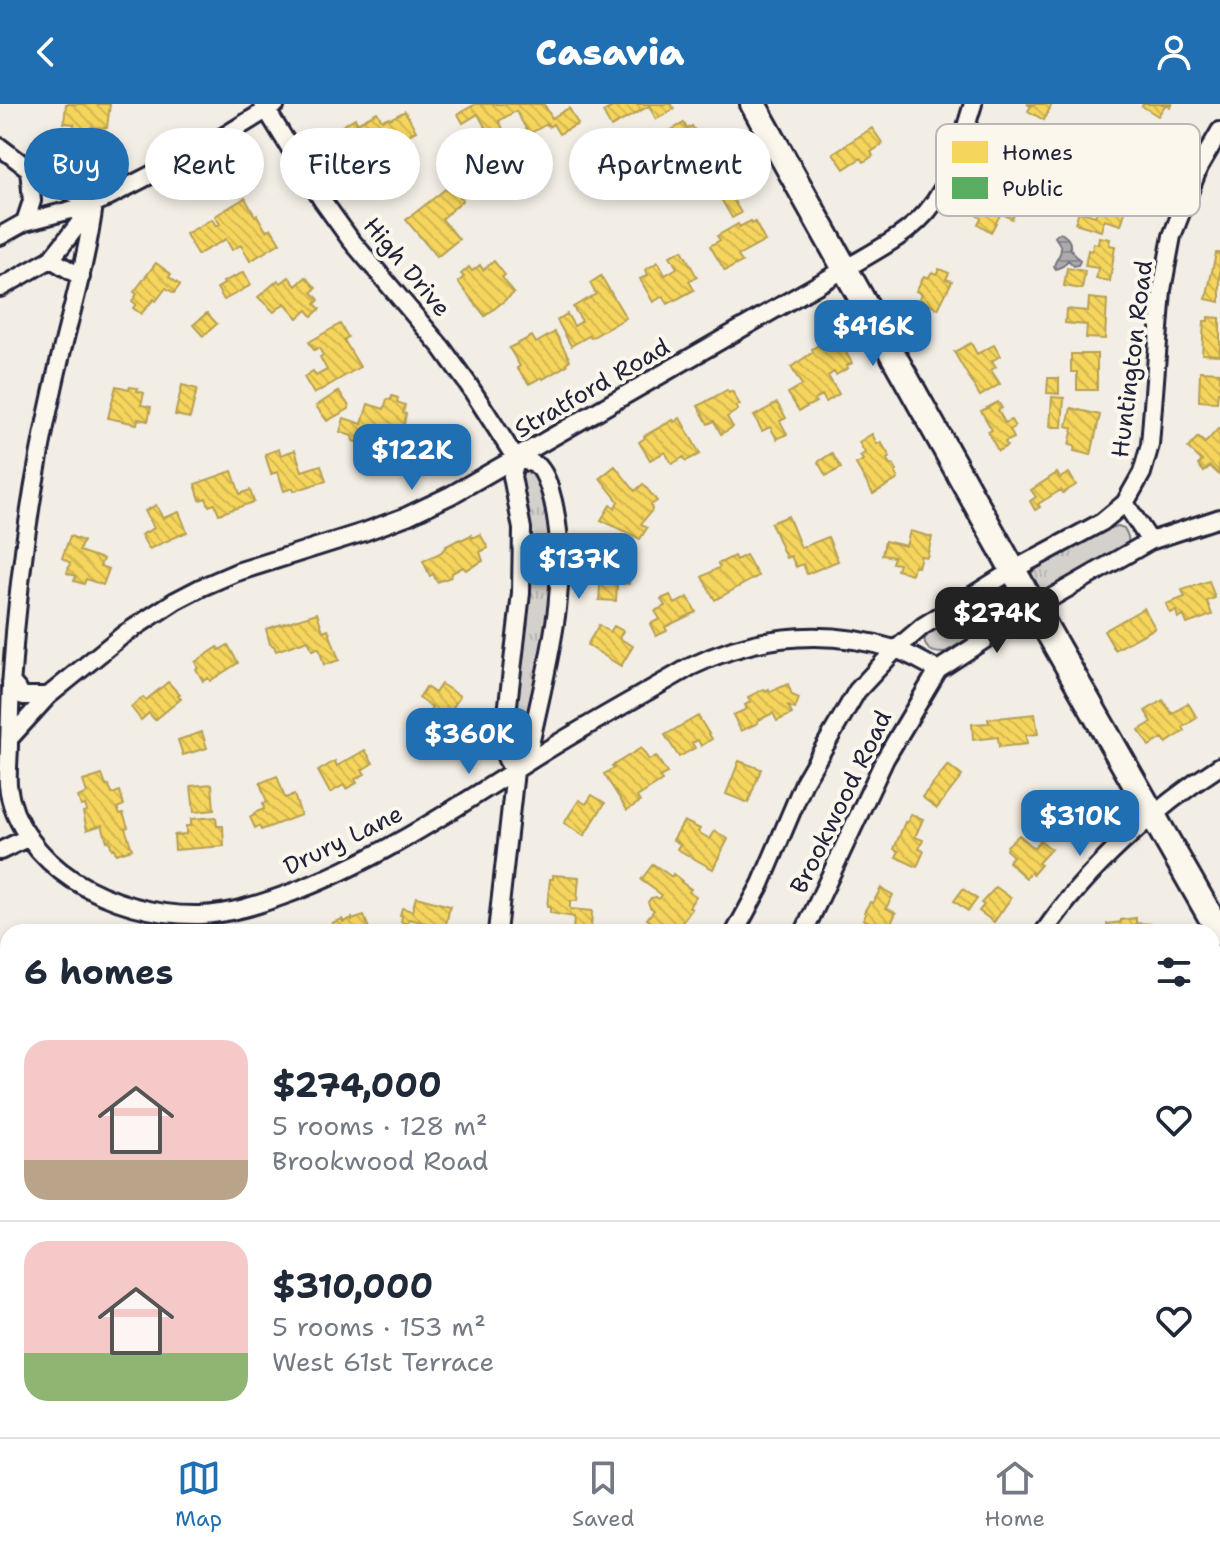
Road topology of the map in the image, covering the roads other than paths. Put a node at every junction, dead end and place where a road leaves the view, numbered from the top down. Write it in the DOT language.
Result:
graph roads {
  1 [pos="753,104"];
  2 [pos="973,104"];
  3 [pos="269,106"];
  4 [pos="966,124"];
  5 [pos="1220,131"];
  6 [pos="0,147"];
  7 [pos="24,165"];
  8 [pos="1200,165"];
  9 [pos="32,200"];
  10 [pos="87,200"];
  11 [pos="936,201"];
  12 [pos="94,204"];
  13 [pos="1180,216"];
  14 [pos="25,222"];
  15 [pos="0,236"];
  16 [pos="51,259"];
  17 [pos="845,269"];
  18 [pos="81,277"];
  19 [pos="0,288"];
  20 [pos="516,459"];
  21 [pos="1125,503"];
  22 [pos="1220,518"];
  23 [pos="1150,541"];
  24 [pos="1013,570"];
  25 [pos="1035,607"];
  26 [pos="896,649"];
  27 [pos="938,670"];
  28 [pos="11,682"];
  29 [pos="48,696"];
  30 [pos="9,739"];
  31 [pos="1220,766"];
  32 [pos="515,771"];
  33 [pos="1153,816"];
  34 [pos="29,837"];
  35 [pos="0,851"];
  36 [pos="498,924"];
  37 [pos="739,924"];
  38 [pos="808,924"];
  39 [pos="1050,924"];
  40 [pos="1215,924"];
  1 -- 17 [label="main road"];
  2 -- 4 [label="street, Stratford Road"];
  3 -- 12 [label="street"];
  3 -- 20 [label="street, High Drive"];
  5 -- 8 [label="street, Huntington Road"];
  6 -- 7 [label="street"];
  9 -- 14 [label="street"];
  10 -- 12 [label="street"];
  11 -- 17 [label="street, Stratford Road"];
  12 -- 14 [label="street"];
  12 -- 16 [label="street"];
  12 -- 18 [label="street, Drury Lane"];
  13 -- 21 [label="street, Huntington Road"];
  14 -- 15 [label="street"];
  16 -- 18 [label="street"];
  16 -- 19 [label="street"];
  17 -- 20 [label="street, Stratford Road"];
  17 -- 24 [label="main road"];
  18 -- 28 [label="street, Drury Lane"];
  20 -- 29 [label="street, Stratford Road"];
  20 -- 32 [label="street, High Drive"];
  20 -- 32 [label="street, High Drive"];
  21 -- 23 [label="street"];
  21 -- 24 [label="street, Huntington Road"];
  22 -- 23 [label="street, Brookwood Road"];
  23 -- 25 [label="street, Brookwood Road"];
  24 -- 25 [label="main road"];
  24 -- 26 [label="street, Brookwood Road"];
  25 -- 27 [label="street, Brookwood Road"];
  25 -- 33 [label="main road"];
  26 -- 27 [label="street, Drury Lane"];
  26 -- 32 [label="street, Drury Lane"];
  26 -- 37 [label="street, Brookwood Road"];
  27 -- 38 [label="street, Brookwood Road"];
  28 -- 29 [label="street"];
  28 -- 30 [label="street, Drury Lane"];
  29 -- 30 [label="street, Stratford Road"];
  30 -- 34 [label="street, Drury Lane"];
  31 -- 33 [label="street"];
  32 -- 34 [label="street, Drury Lane"];
  32 -- 36 [label="street, High Drive"];
  33 -- 39 [label="street"];
  33 -- 40 [label="main road"];
  34 -- 35 [label="street"];
}
